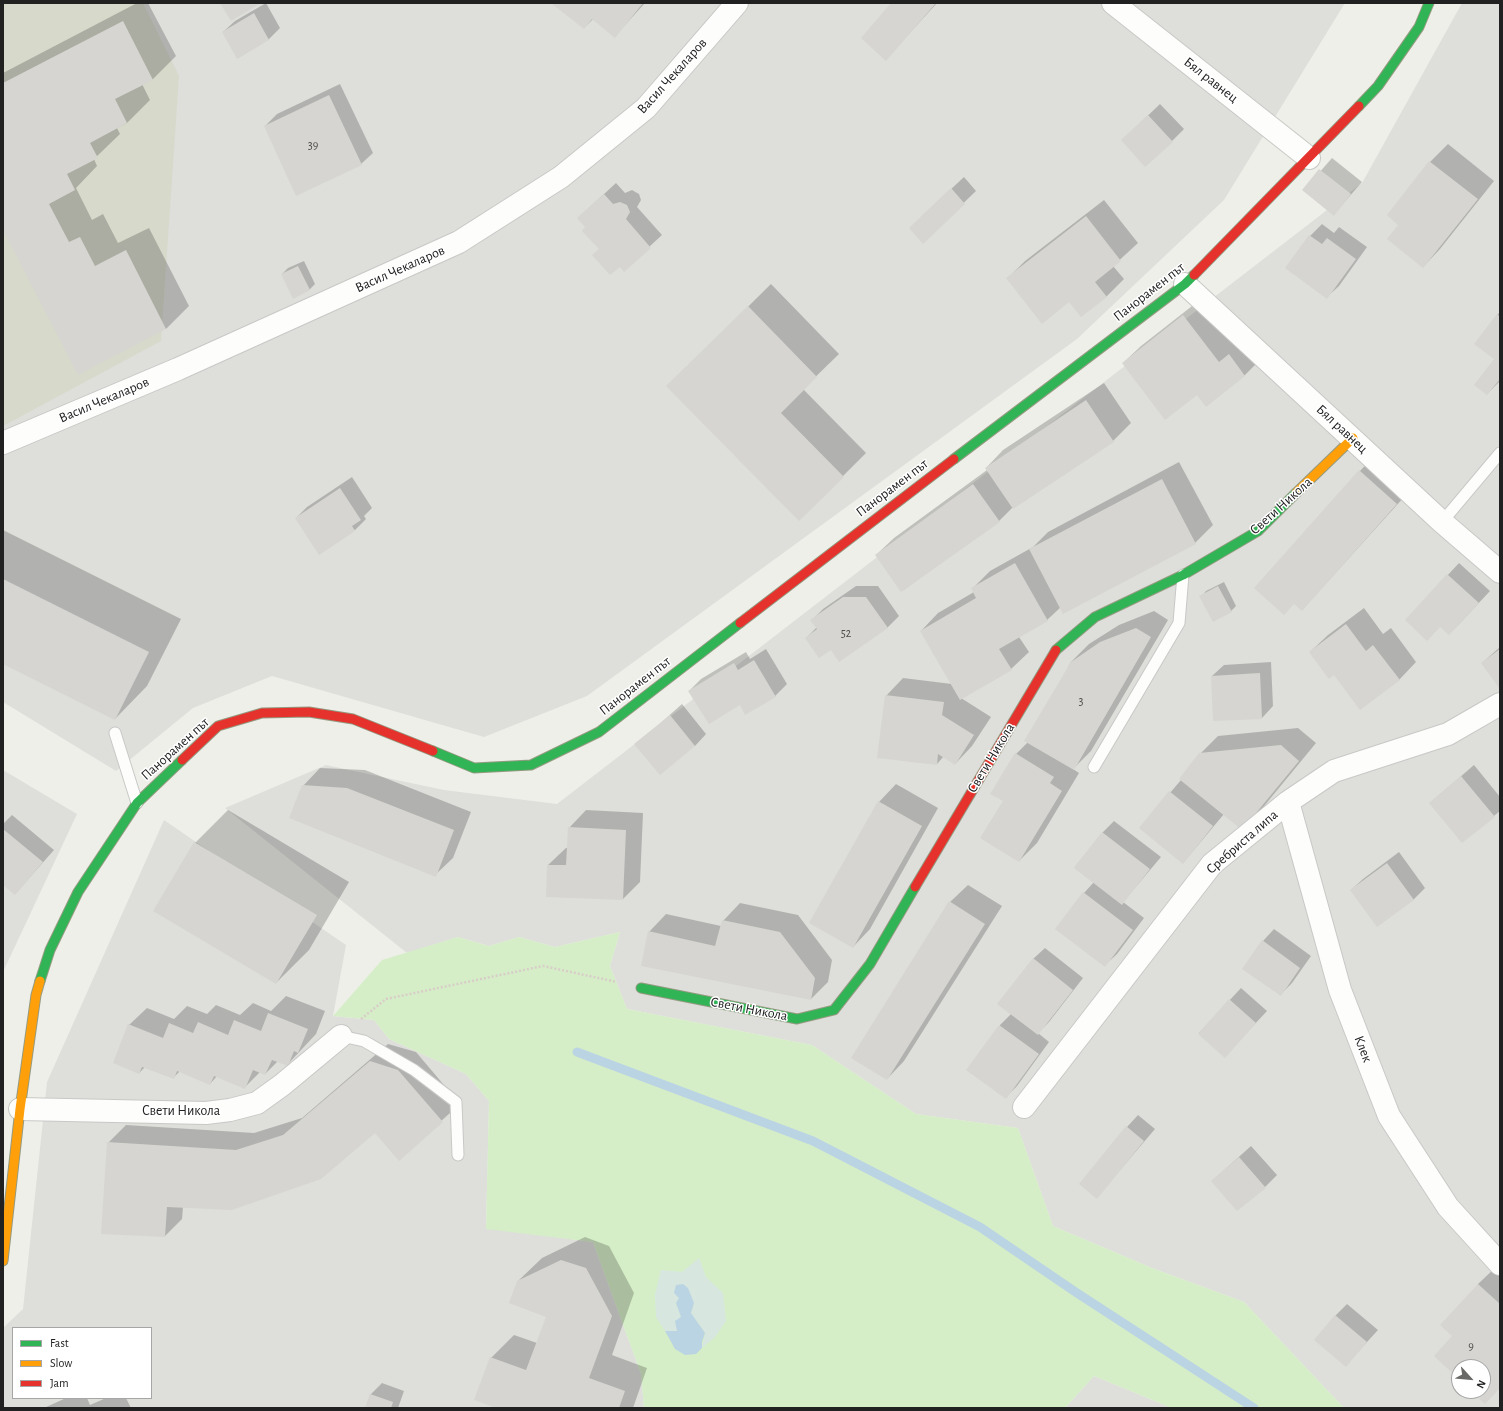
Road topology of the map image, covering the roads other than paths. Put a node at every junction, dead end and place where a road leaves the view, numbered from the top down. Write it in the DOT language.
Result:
graph roads {
  1 [pos="737,3"];
  2 [pos="1113,3"];
  3 [pos="1429,3"];
  4 [pos="1309,158"];
  5 [pos="1185,284"];
  6 [pos="1353,438"];
  7 [pos="3,442"];
  8 [pos="1500,452"];
  9 [pos="1442,522"];
  10 [pos="1500,572"];
  11 [pos="1183,575"];
  12 [pos="1500,704"];
  13 [pos="115,733"];
  14 [pos="1094,767"];
  15 [pos="1288,802"];
  16 [pos="137,803"];
  17 [pos="641,988"];
  18 [pos="341,1036"];
  19 [pos="1024,1107"];
  20 [pos="20,1109"];
  21 [pos="458,1155"];
  22 [pos="3,1262"];
  23 [pos="1500,1264"];
  1 -- 7 [label="street, Васил Чекаларов"];
  2 -- 4 [label="street, Бял равнец"];
  3 -- 4 [label="main road, Панорамен път"];
  4 -- 5 [label="main road, Панорамен път"];
  5 -- 6 [label="street, Бял равнец"];
  5 -- 16 [label="main road, Панорамен път"];
  6 -- 9 [label="street, Бял равнец"];
  6 -- 11 [label="main road, Свети Никола"];
  8 -- 9 [label="lane"];
  9 -- 10 [label="street, Бял равнец"];
  11 -- 14 [label="lane"];
  11 -- 17 [label="main road, Свети Никола"];
  12 -- 15 [label="street, Сребриста липа"];
  13 -- 16 [label="lane"];
  15 -- 19 [label="street, Сребриста липа"];
  15 -- 23 [label="street, Клек"];
  16 -- 20 [label="main road, Панорамен път"];
  18 -- 20 [label="street, Свети Никола"];
  18 -- 21 [label="lane"];
  20 -- 22 [label="main road, Панорамен път"];
}
